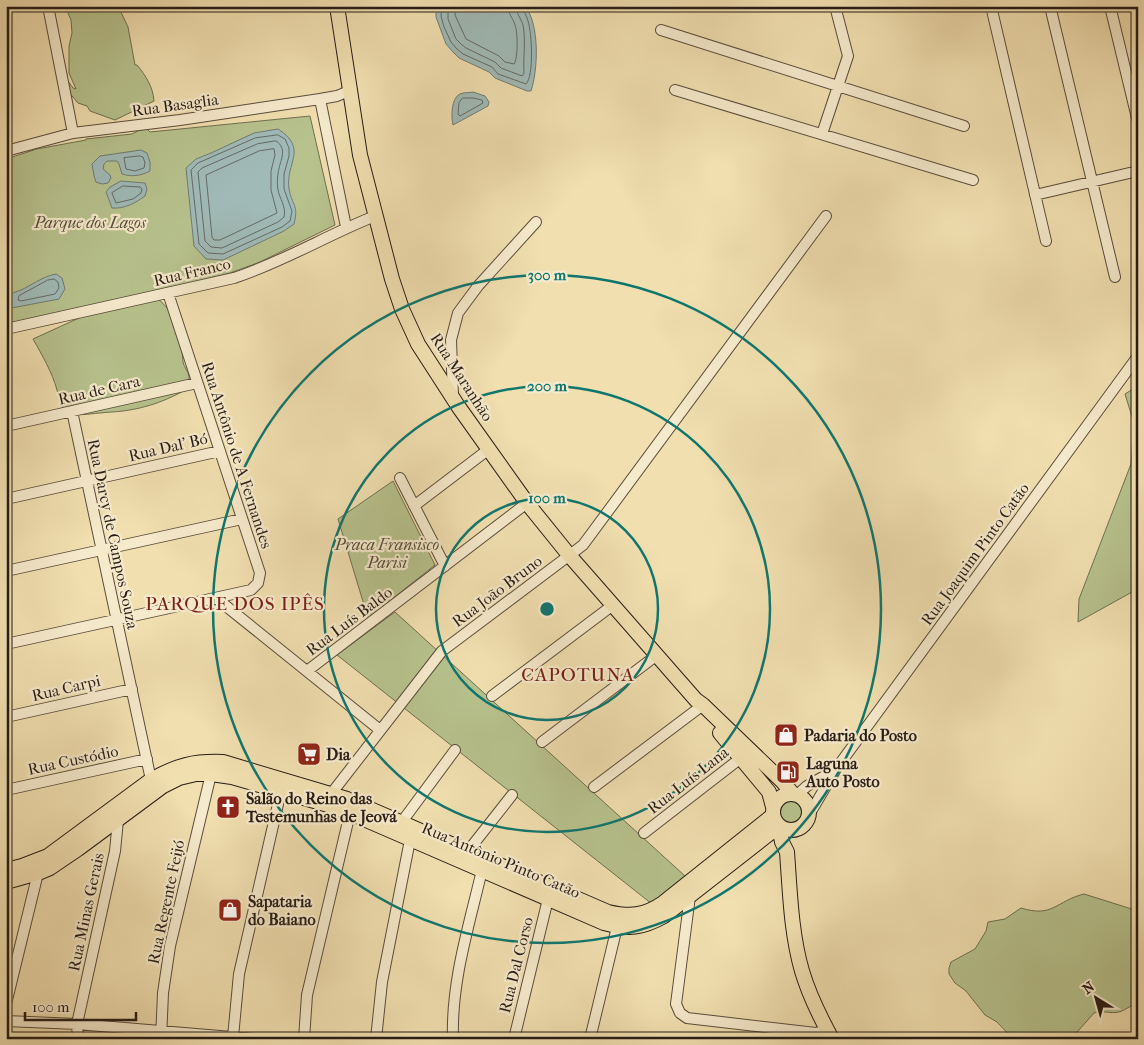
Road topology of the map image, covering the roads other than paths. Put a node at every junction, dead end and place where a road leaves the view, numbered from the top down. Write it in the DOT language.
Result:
graph roads {
  1 [pos="48,6"];
  2 [pos="835,6"];
  3 [pos="991,6"];
  4 [pos="1050,6"];
  5 [pos="1110,6"];
  6 [pos="339,9"];
  7 [pos="661,30"];
  8 [pos="838,86"];
  9 [pos="675,90"];
  10 [pos="349,91"];
  11 [pos="320,99"];
  12 [pos="1138,122"];
  13 [pos="964,126"];
  14 [pos="73,133"];
  15 [pos="822,134"];
  16 [pos="6,151"];
  17 [pos="1138,171"];
  18 [pos="974,180"];
  19 [pos="1092,182"];
  20 [pos="1035,195"];
  21 [pos="375,216"];
  22 [pos="826,216"];
  23 [pos="536,222"];
  24 [pos="346,228"];
  25 [pos="1046,241"];
  26 [pos="1115,277"];
  27 [pos="168,293"];
  28 [pos="6,329"];
  29 [pos="1138,356"];
  30 [pos="198,383"];
  31 [pos="453,398"];
  32 [pos="72,411"];
  33 [pos="6,426"];
  34 [pos="489,449"];
  35 [pos="220,451"];
  36 [pos="400,478"];
  37 [pos="86,481"];
  38 [pos="6,499"];
  39 [pos="527,503"];
  40 [pos="414,506"];
  41 [pos="242,519"];
  42 [pos="101,550"];
  43 [pos="569,555"];
  44 [pos="445,566"];
  45 [pos="6,571"];
  46 [pos="216,598"];
  47 [pos="613,605"];
  48 [pos="116,620"];
  49 [pos="6,644"];
  50 [pos="657,655"];
  51 [pos="307,671"];
  52 [pos="132,689"];
  53 [pos="492,696"];
  54 [pos="699,704"];
  55 [pos="6,717"];
  56 [pos="380,730"];
  57 [pos="542,742"];
  58 [pos="455,750"];
  59 [pos="745,754"];
  60 [pos="147,759"];
  61 [pos="836,769"];
  62 [pos="211,774"];
  63 [pos="151,780"];
  64 [pos="303,786"];
  65 [pos="594,788"];
  66 [pos="6,790"];
  67 [pos="281,791"];
  68 [pos="331,794"];
  69 [pos="795,794"];
  70 [pos="512,795"];
  71 [pos="350,813"];
  72 [pos="116,814"];
  73 [pos="809,815"];
  74 [pos="776,819"];
  75 [pos="402,823"];
  76 [pos="801,828"];
  77 [pos="644,833"];
  78 [pos="413,834"];
  79 [pos="468,851"];
  80 [pos="787,852"];
  81 [pos="6,870"];
  82 [pos="482,870"];
  83 [pos="38,873"];
  84 [pos="6,882"];
  85 [pos="563,893"];
  86 [pos="690,896"];
  87 [pos="548,899"];
  88 [pos="617,927"];
  89 [pos="6,1004"];
  90 [pos="6,1021"];
  91 [pos="77,1024"];
  92 [pos="829,1034"];
  93 [pos="161,1035"];
  94 [pos="233,1037"];
  95 [pos="78,1039"];
  96 [pos="257,1039"];
  97 [pos="304,1039"];
  98 [pos="376,1039"];
  99 [pos="453,1039"];
  100 [pos="514,1039"];
  101 [pos="590,1039"];
  1 -- 14 [label="street"];
  2 -- 8 [label="street"];
  3 -- 20 [label="street"];
  4 -- 19 [label="street"];
  5 -- 12 [label="street"];
  6 -- 10 [label="main road, Rua Maranhão"];
  7 -- 8 [label="street"];
  8 -- 13 [label="street"];
  8 -- 15 [label="street"];
  9 -- 15 [label="street"];
  10 -- 11 [label="street, Rua Basaglia"];
  10 -- 21 [label="main road, Rua Maranhão"];
  11 -- 14 [label="street, Rua Basaglia"];
  11 -- 24 [label="street"];
  14 -- 16 [label="street, Rua Basaglia"];
  15 -- 18 [label="street"];
  17 -- 19 [label="street"];
  19 -- 20 [label="street"];
  19 -- 26 [label="street"];
  20 -- 25 [label="street"];
  21 -- 24 [label="street, Rua Franco"];
  21 -- 31 [label="main road, Rua Maranhão"];
  22 -- 43 [label="street, Rua João Bruno"];
  23 -- 31 [label="street"];
  24 -- 27 [label="street, Rua Franco"];
  27 -- 28 [label="street, Rua Franco"];
  27 -- 30 [label="street, Rua Antônio de A Fernandes"];
  29 -- 61 [label="street, Rua Joaquim Pinto Catão"];
  30 -- 32 [label="street, Rua de Cara"];
  30 -- 35 [label="street, Rua Antônio de A Fernandes"];
  31 -- 34 [label="main road, Rua Maranhão"];
  32 -- 33 [label="street, Rua de Cara"];
  32 -- 37 [label="street, Rua Darcy de Campos Souza"];
  34 -- 39 [label="main road, Rua Maranhão"];
  34 -- 40 [label="street"];
  35 -- 37 [label="street, Rua Dal' Bó"];
  35 -- 41 [label="street, Rua Antônio de A Fernandes"];
  36 -- 40 [label="street"];
  37 -- 38 [label="street, Rua Dal' Bó"];
  37 -- 42 [label="street, Rua Darcy de Campos Souza"];
  39 -- 43 [label="main road, Rua Maranhão"];
  39 -- 44 [label="street, Rua Luís Baldo"];
  40 -- 44 [label="street"];
  41 -- 42 [label="street"];
  41 -- 46 [label="street, Rua Antônio de A Fernandes"];
  42 -- 45 [label="street"];
  42 -- 48 [label="street, Rua Darcy de Campos Souza"];
  43 -- 47 [label="main road, Rua Maranhão"];
  43 -- 56 [label="street, Rua João Bruno"];
  44 -- 51 [label="street, Rua Luís Baldo"];
  46 -- 48 [label="street, Rua Antônio de A Fernandes"];
  46 -- 51 [label="street"];
  47 -- 50 [label="main road, Rua Maranhão"];
  47 -- 53 [label="street"];
  48 -- 49 [label="street, Rua Antônio de A Fernandes"];
  48 -- 52 [label="street, Rua Darcy de Campos Souza"];
  50 -- 54 [label="main road, Rua Maranhão"];
  50 -- 57 [label="street"];
  51 -- 56 [label="street"];
  52 -- 55 [label="street, Rua Carpi"];
  52 -- 60 [label="street, Rua Darcy de Campos Souza"];
  54 -- 59 [label="main road, Rua Maranhão"];
  54 -- 65 [label="street"];
  56 -- 68 [label="street, Rua João Bruno"];
  58 -- 75 [label="street"];
  59 -- 69 [label="main road, Rua Maranhão"];
  59 -- 74 [label="main road, Rua Maranhão"];
  59 -- 77 [label="street, Rua Luís Lana"];
  60 -- 63 [label="street, Rua Darcy de Campos Souza"];
  60 -- 66 [label="street, Rua Custódio"];
  61 -- 69 [label="street"];
  61 -- 73 [label="street, Rua Joaquim Pinto Catão"];
  62 -- 67 [label="main road, Rua Antônio Pinto Catão"];
  62 -- 72 [label="main road, Rua Antônio Pinto Catão"];
  62 -- 93 [label="street, Rua Regente Feijó"];
  63 -- 64 [label="main road, Rua Antônio Pinto Catão"];
  63 -- 72 [label="main road, Rua Antônio Pinto Catão"];
  64 -- 67 [label="main road"];
  64 -- 68 [label="main road, Rua Antônio Pinto Catão"];
  67 -- 71 [label="main road, Rua Antônio Pinto Catão"];
  67 -- 94 [label="street"];
  68 -- 75 [label="main road, Rua Antônio Pinto Catão"];
  69 -- 73 [label="main road, Rua Maranhão"];
  69 -- 74 [label="main road"];
  70 -- 79 [label="street"];
  71 -- 78 [label="main road, Rua Antônio Pinto Catão"];
  71 -- 97 [label="street"];
  72 -- 81 [label="main road, Rua Antônio Pinto Catão"];
  72 -- 83 [label="main road, Rua Antônio Pinto Catão"];
  72 -- 91 [label="street, Rua Minas Gerais"];
  73 -- 76 [label="main road"];
  74 -- 76 [label="main road"];
  74 -- 80 [label="main road, Rua Maranhão"];
  74 -- 85 [label="main road, Rua Antônio Pinto Catão"];
  74 -- 86 [label="main road, Rua Antônio Pinto Catão"];
  75 -- 78 [label="main road, Rua Antônio Pinto Catão"];
  76 -- 80 [label="main road"];
  78 -- 79 [label="main road, Rua Antônio Pinto Catão"];
  78 -- 82 [label="main road, Rua Antônio Pinto Catão"];
  78 -- 98 [label="street"];
  79 -- 85 [label="main road, Rua Antônio Pinto Catão"];
  80 -- 92 [label="main road, Rua Maranhão"];
  82 -- 87 [label="main road, Rua Antônio Pinto Catão"];
  82 -- 99 [label="street"];
  83 -- 84 [label="main road, Rua Antônio Pinto Catão"];
  83 -- 89 [label="street"];
  85 -- 87 [label="main road"];
  86 -- 88 [label="main road, Rua Antônio Pinto Catão"];
  86 -- 92 [label="street"];
  87 -- 88 [label="main road, Rua Antônio Pinto Catão"];
  87 -- 100 [label="street, Rua Dal Corso"];
  88 -- 101 [label="street"];
  90 -- 91 [label="street"];
  91 -- 93 [label="street"];
  91 -- 95 [label="street, Rua Minas Gerais"];
  93 -- 94 [label="street"];
  94 -- 96 [label="street"];
}
